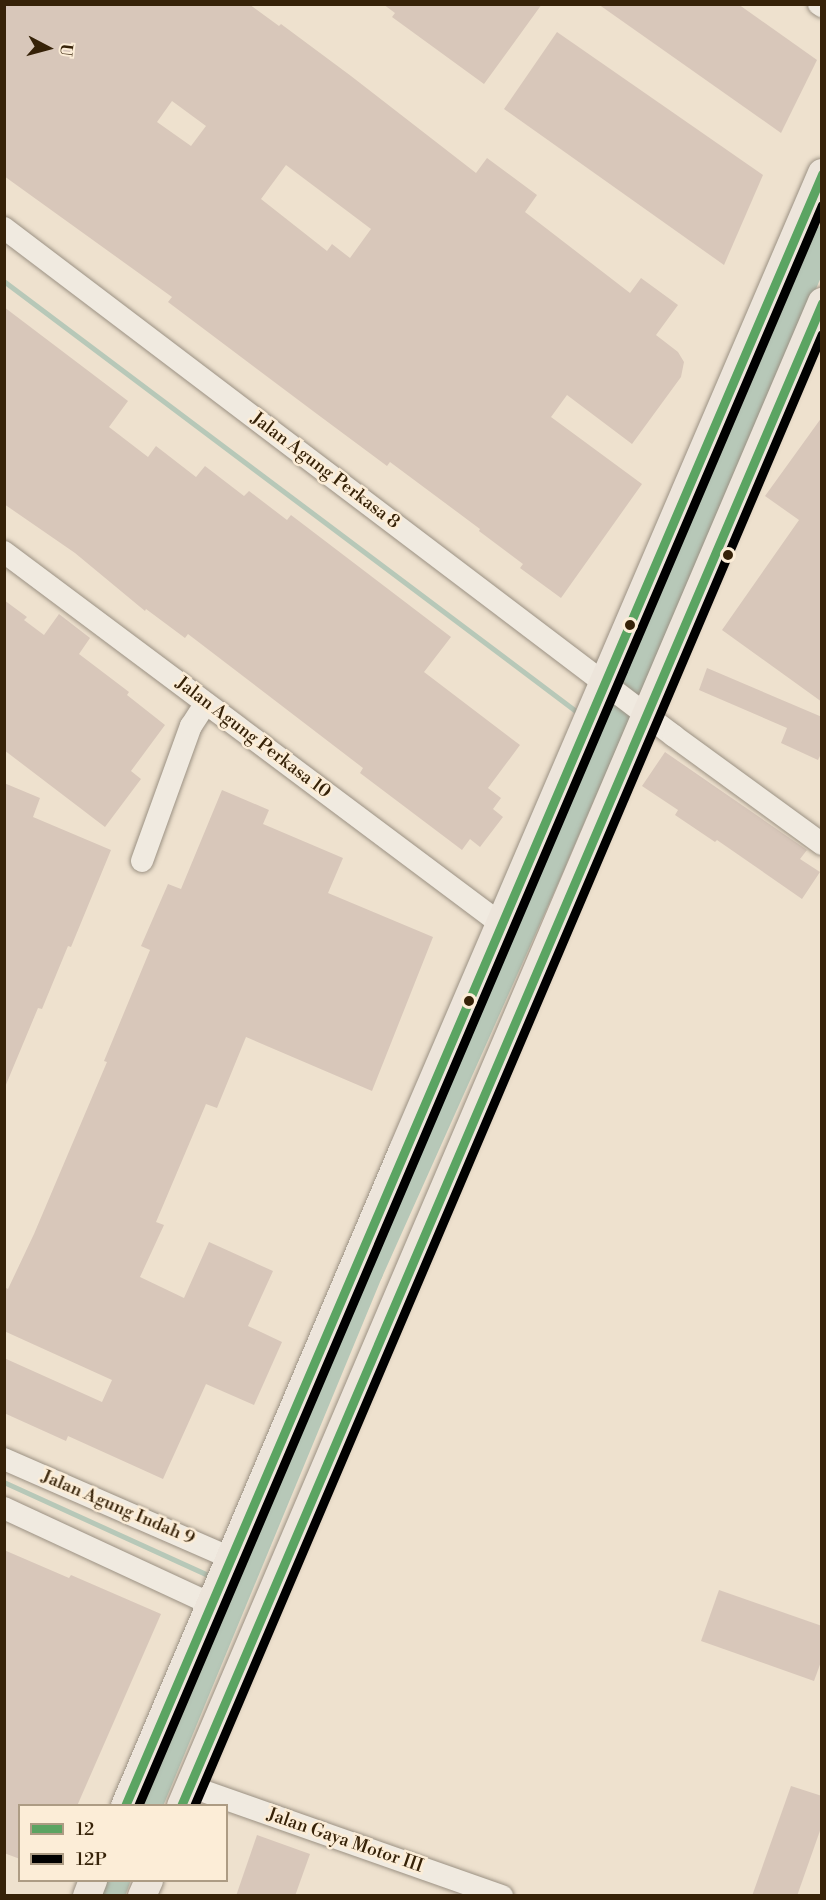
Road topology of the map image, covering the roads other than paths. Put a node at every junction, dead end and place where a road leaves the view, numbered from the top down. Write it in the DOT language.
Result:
graph roads {
  1 [pos="822,173"];
  2 [pos="4,228"];
  3 [pos="822,302"];
  4 [pos="4,552"];
  5 [pos="605,688"];
  6 [pos="207,703"];
  7 [pos="642,711"];
  8 [pos="822,844"];
  9 [pos="142,861"];
  10 [pos="501,924"];
  11 [pos="4,1459"];
  12 [pos="4,1508"];
  13 [pos="222,1580"];
  14 [pos="185,1796"];
  15 [pos="126,1804"];
  16 [pos="210,1804"];
  17 [pos="228,1810"];
  18 [pos="93,1882"];
  19 [pos="149,1882"];
  20 [pos="87,1896"];
  21 [pos="142,1896"];
  22 [pos="502,1896"];
  1 -- 5 [label="main road"];
  2 -- 5 [label="street, Jalan Agung Perkasa 8"];
  3 -- 7 [label="main road"];
  4 -- 6 [label="street, Jalan Agung Perkasa 10"];
  5 -- 7 [label="street, Jalan Agung Perkasa 8"];
  5 -- 10 [label="main road"];
  6 -- 9 [label="street"];
  6 -- 10 [label="street, Jalan Agung Perkasa 10"];
  7 -- 8 [label="street, Jalan Agung Perkasa 8"];
  7 -- 14 [label="main road"];
  10 -- 13 [label="main road"];
  11 -- 13 [label="street, Jalan Agung Indah 9"];
  12 -- 13 [label="street"];
  13 -- 15 [label="main road"];
  14 -- 16 [label="street, Jalan Gaya Motor III"];
  17 -- 22 [label="street, Jalan Gaya Motor III"];
  18 -- 20 [label="main road"];
  19 -- 21 [label="main road"];
}
